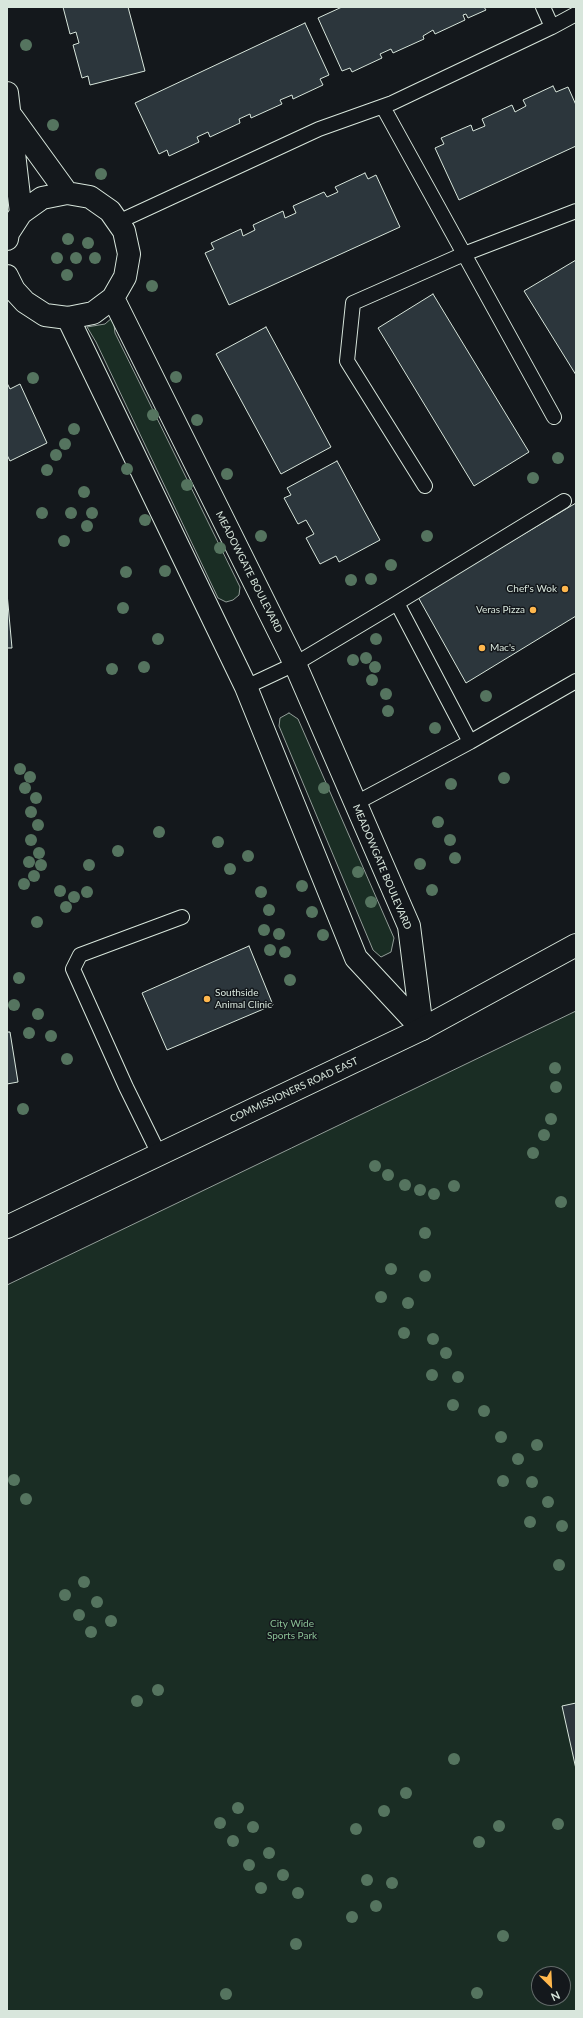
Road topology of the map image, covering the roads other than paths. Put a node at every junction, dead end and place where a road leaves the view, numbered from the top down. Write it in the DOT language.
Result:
graph roads {
  1 [pos="543,7"];
  2 [pos="576,14"];
  3 [pos="552,27"];
  4 [pos="7,93"];
  5 [pos="383,107"];
  6 [pos="11,116"];
  7 [pos="67,193"];
  8 [pos="576,211"];
  9 [pos="21,213"];
  10 [pos="118,222"];
  11 [pos="7,239"];
  12 [pos="464,254"];
  13 [pos="7,276"];
  14 [pos="112,298"];
  15 [pos="16,303"];
  16 [pos="68,318"];
  17 [pos="554,417"];
  18 [pos="425,486"];
  19 [pos="564,501"];
  20 [pos="397,603"];
  21 [pos="295,664"];
  22 [pos="576,681"];
  23 [pos="246,687"];
  24 [pos="470,742"];
  25 [pos="356,803"];
  26 [pos="182,917"];
  27 [pos="576,944"];
  28 [pos="422,1029"];
  29 [pos="160,1154"];
  30 [pos="7,1227"];
  1 -- 3 [label="lane"];
  2 -- 3 [label="lane"];
  3 -- 5 [label="lane"];
  4 -- 6 [label="street"];
  5 -- 10 [label="lane"];
  5 -- 12 [label="lane"];
  6 -- 7 [label="street"];
  6 -- 9 [label="street"];
  7 -- 9 [label="street"];
  7 -- 10 [label="street"];
  8 -- 12 [label="lane"];
  9 -- 11 [label="street"];
  10 -- 14 [label="street"];
  12 -- 17 [label="lane"];
  12 -- 18 [label="lane"];
  13 -- 15 [label="street"];
  14 -- 16 [label="street"];
  14 -- 21 [label="street, MEADOWGATE BOULEVARD"];
  15 -- 16 [label="street"];
  16 -- 23 [label="street"];
  19 -- 20 [label="lane"];
  20 -- 21 [label="lane"];
  20 -- 24 [label="lane"];
  21 -- 23 [label="lane"];
  21 -- 25 [label="street, MEADOWGATE BOULEVARD"];
  22 -- 24 [label="lane"];
  23 -- 28 [label="street"];
  24 -- 25 [label="lane"];
  25 -- 28 [label="street, MEADOWGATE BOULEVARD"];
  26 -- 29 [label="lane"];
  27 -- 28 [label="street, COMMISSIONERS ROAD EAST"];
  28 -- 29 [label="street, COMMISSIONERS ROAD EAST"];
  29 -- 30 [label="street, COMMISSIONERS ROAD EAST"];
}
